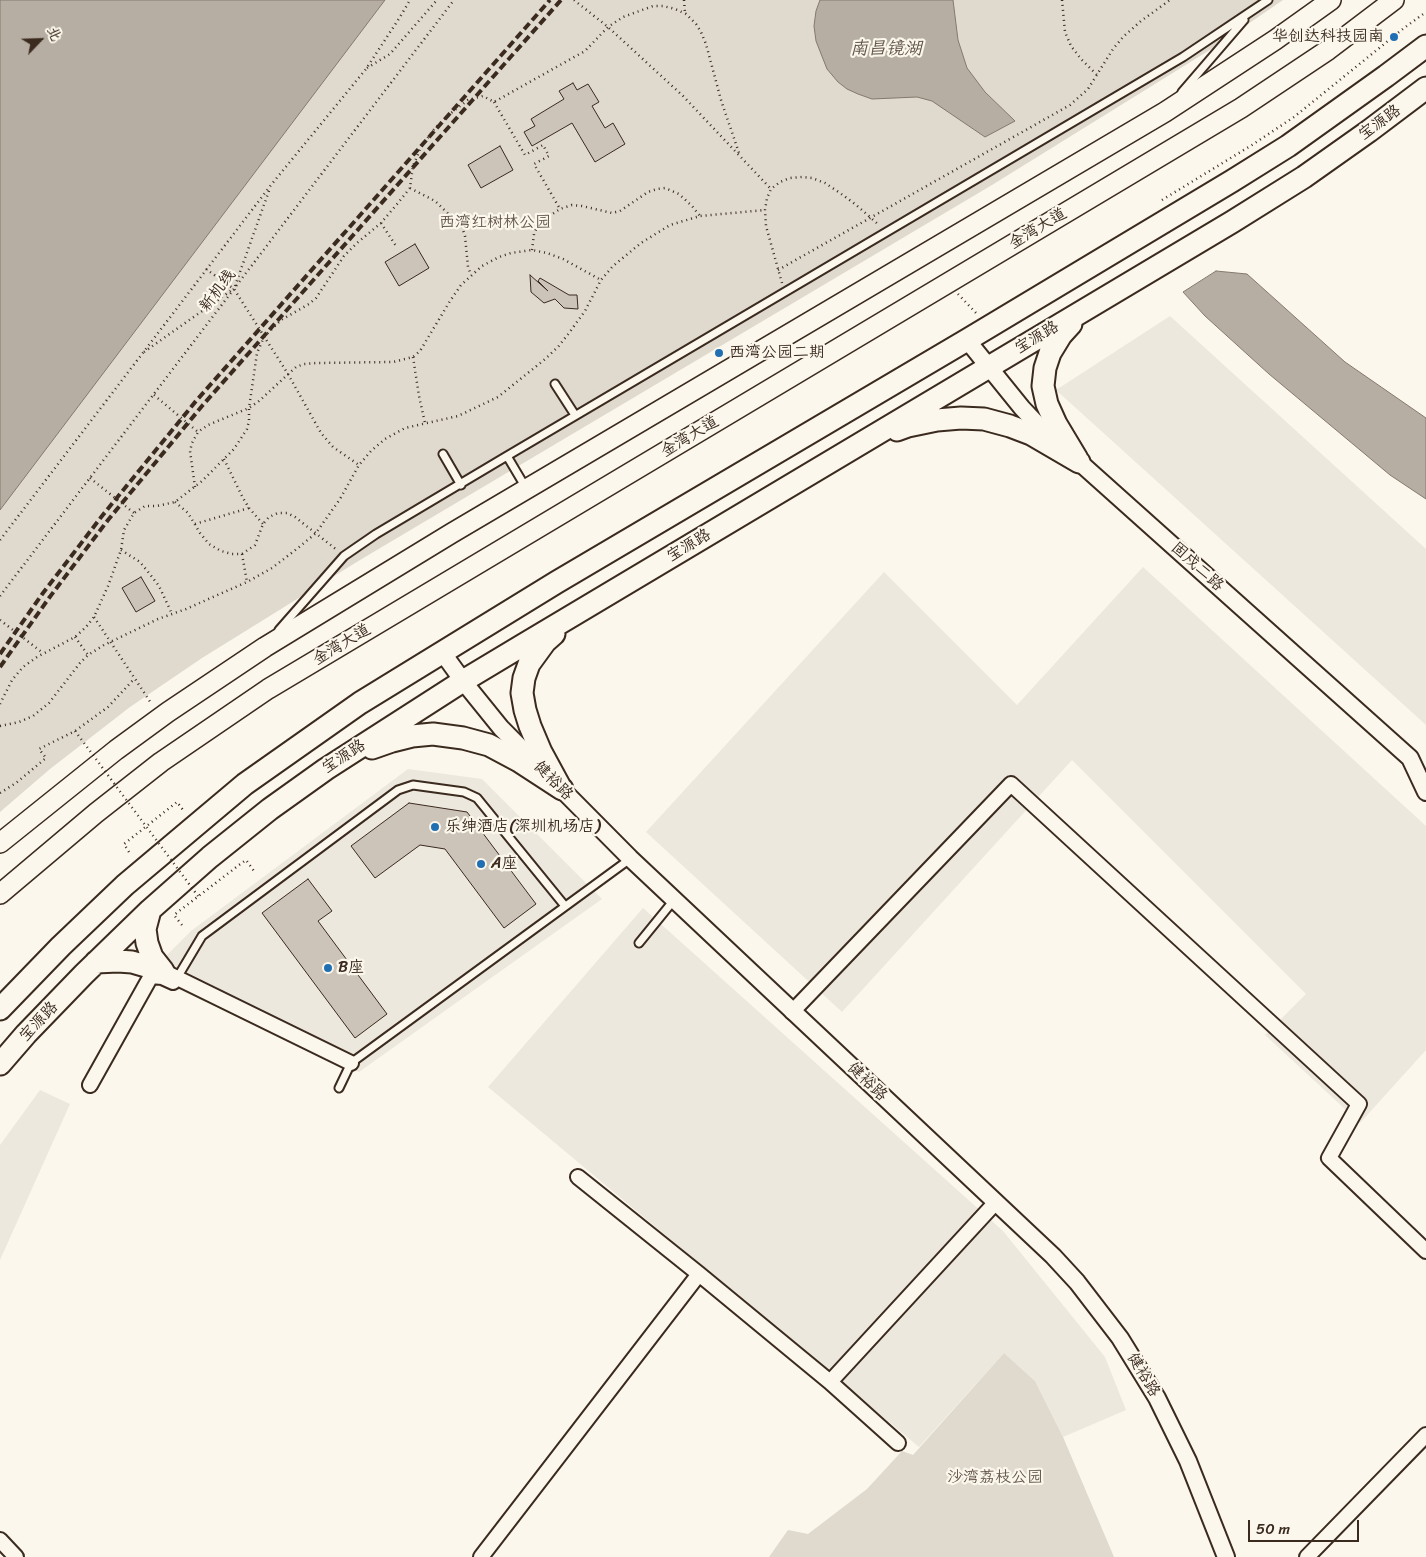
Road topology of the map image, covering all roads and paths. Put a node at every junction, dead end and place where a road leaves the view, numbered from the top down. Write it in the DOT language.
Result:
graph roads {
  1 [pos="410,0"];
  2 [pos="437,0"];
  3 [pos="454,0"];
  4 [pos="574,0"];
  5 [pos="684,0"];
  6 [pos="1062,0"];
  7 [pos="1170,0"];
  8 [pos="1268,0"];
  9 [pos="1331,0"];
  10 [pos="1394,0"];
  11 [pos="1250,12"];
  12 [pos="1426,12"];
  13 [pos="686,14"];
  14 [pos="608,27"];
  15 [pos="1426,46"];
  16 [pos="366,69"];
  17 [pos="1097,75"];
  18 [pos="1426,88"];
  19 [pos="494,102"];
  20 [pos="1165,112"];
  21 [pos="740,156"];
  22 [pos="271,185"];
  23 [pos="410,188"];
  24 [pos="772,189"];
  25 [pos="1160,201"];
  26 [pos="560,209"];
  27 [pos="765,210"];
  28 [pos="700,216"];
  29 [pos="871,218"];
  30 [pos="380,223"];
  31 [pos="885,233"];
  32 [pos="396,246"];
  33 [pos="532,250"];
  34 [pos="206,269"];
  35 [pos="778,270"];
  36 [pos="471,275"];
  37 [pos="601,280"];
  38 [pos="234,289"];
  39 [pos="785,291"];
  40 [pos="963,298"];
  41 [pos="1092,306"];
  42 [pos="977,314"];
  43 [pos="264,337"];
  44 [pos="967,340"];
  45 [pos="141,354"];
  46 [pos="413,357"];
  47 [pos="989,367"];
  48 [pos="288,374"];
  49 [pos="556,384"];
  50 [pos="154,395"];
  51 [pos="249,408"];
  52 [pos="575,415"];
  53 [pos="426,423"];
  54 [pos="198,432"];
  55 [pos="862,443"];
  56 [pos="444,454"];
  57 [pos="507,456"];
  58 [pos="224,460"];
  59 [pos="1079,462"];
  60 [pos="359,466"];
  61 [pos="90,478"];
  62 [pos="462,484"];
  63 [pos="195,487"];
  64 [pos="527,489"];
  65 [pos="175,502"];
  66 [pos="249,508"];
  67 [pos="134,513"];
  68 [pos="194,524"];
  69 [pos="263,524"];
  70 [pos="316,533"];
  71 [pos="0,540"];
  72 [pos="121,550"];
  73 [pos="242,554"];
  74 [pos="344,556"];
  75 [pos="247,582"];
  76 [pos="0,596"];
  77 [pos="577,612"];
  78 [pos="172,614"];
  79 [pos="94,617"];
  80 [pos="0,620"];
  81 [pos="75,637"];
  82 [pos="111,642"];
  83 [pos="265,647"];
  84 [pos="442,652"];
  85 [pos="43,653"];
  86 [pos="88,655"];
  87 [pos="135,678"];
  88 [pos="463,681"];
  89 [pos="0,704"];
  90 [pos="153,705"];
  91 [pos="0,726"];
  92 [pos="75,731"];
  93 [pos="326,769"];
  94 [pos="562,790"];
  95 [pos="1426,792"];
  96 [pos="0,793"];
  97 [pos="183,810"];
  98 [pos="146,826"];
  99 [pos="0,843"];
  100 [pos="129,852"];
  101 [pos="630,858"];
  102 [pos="254,871"];
  103 [pos="0,894"];
  104 [pos="198,896"];
  105 [pos="674,900"];
  106 [pos="565,906"];
  107 [pos="150,910"];
  108 [pos="182,925"];
  109 [pos="639,943"];
  110 [pos="96,962"];
  111 [pos="169,977"];
  112 [pos="0,1009"];
  113 [pos="792,1012"];
  114 [pos="351,1063"];
  115 [pos="0,1064"];
  116 [pos="90,1085"];
  117 [pos="339,1088"];
  118 [pos="578,1177"];
  119 [pos="996,1202"];
  120 [pos="1426,1251"];
  121 [pos="699,1274"];
  122 [pos="830,1382"];
  123 [pos="1426,1435"];
  124 [pos="898,1443"];
  125 [pos="0,1540"];
  126 [pos="16,1557"];
  127 [pos="481,1557"];
  128 [pos="1226,1557"];
  129 [pos="1307,1557"];
  1 -- 16 [label="path"];
  2 -- 16 [label="path"];
  3 -- 38 [label="path, 新机线"];
  4 -- 14 [label="path"];
  5 -- 13 [label="path"];
  6 -- 17 [label="path"];
  7 -- 17 [label="path"];
  8 -- 11 [label="lane"];
  9 -- 20 [label="main road"];
  10 -- 103 [label="main road, 金湾大道"];
  11 -- 20 [label="lane"];
  11 -- 31 [label="lane"];
  12 -- 25 [label="path"];
  13 -- 14 [label="path"];
  13 -- 21 [label="path"];
  14 -- 19 [label="path"];
  14 -- 21 [label="path"];
  15 -- 44 [label="main road, 宝源路"];
  16 -- 22 [label="path"];
  17 -- 29 [label="path"];
  18 -- 41 [label="main road, 宝源路"];
  19 -- 23 [label="path"];
  19 -- 26 [label="path"];
  20 -- 64 [label="main road"];
  21 -- 24 [label="path"];
  22 -- 34 [label="path"];
  22 -- 38 [label="path"];
  23 -- 30 [label="path"];
  23 -- 36 [label="path"];
  24 -- 27 [label="path"];
  24 -- 29 [label="path"];
  26 -- 28 [label="path"];
  26 -- 33 [label="path"];
  27 -- 28 [label="path"];
  27 -- 35 [label="path"];
  28 -- 37 [label="path"];
  29 -- 31 [label="path"];
  29 -- 35 [label="path"];
  30 -- 32 [label="path"];
  30 -- 43 [label="path"];
  31 -- 39 [label="lane"];
  33 -- 36 [label="path"];
  33 -- 37 [label="path"];
  34 -- 38 [label="path"];
  34 -- 45 [label="path"];
  35 -- 39 [label="path"];
  36 -- 46 [label="path"];
  37 -- 53 [label="path"];
  38 -- 43 [label="path"];
  38 -- 45 [label="path"];
  38 -- 50 [label="path, 新机线"];
  39 -- 52 [label="lane"];
  40 -- 42 [label="path"];
  41 -- 47 [label="main road, 宝源路"];
  41 -- 59 [label="main road"];
  43 -- 48 [label="path"];
  43 -- 51 [label="path"];
  44 -- 47 [label="street, 固戍二路"];
  44 -- 84 [label="main road, 宝源路"];
  45 -- 71 [label="path"];
  46 -- 48 [label="path"];
  46 -- 53 [label="path"];
  47 -- 55 [label="main road, 宝源路"];
  47 -- 59 [label="street, 固戍二路"];
  48 -- 51 [label="path"];
  48 -- 60 [label="path"];
  49 -- 52 [label="lane"];
  50 -- 54 [label="path"];
  50 -- 61 [label="path, 新机线"];
  51 -- 54 [label="path"];
  51 -- 58 [label="path"];
  52 -- 57 [label="lane"];
  53 -- 60 [label="path"];
  54 -- 63 [label="path"];
  55 -- 59 [label="main road"];
  55 -- 77 [label="main road, 宝源路"];
  56 -- 62 [label="lane"];
  57 -- 62 [label="lane"];
  57 -- 64 [label="lane"];
  58 -- 63 [label="path"];
  58 -- 66 [label="path"];
  59 -- 95 [label="street, 固戍二路"];
  60 -- 70 [label="path"];
  61 -- 67 [label="path"];
  61 -- 76 [label="path, 新机线"];
  62 -- 74 [label="lane"];
  63 -- 65 [label="path"];
  64 -- 83 [label="main road"];
  65 -- 67 [label="path"];
  65 -- 68 [label="path"];
  66 -- 68 [label="path"];
  66 -- 69 [label="path"];
  67 -- 72 [label="path"];
  68 -- 73 [label="path"];
  69 -- 70 [label="path"];
  69 -- 73 [label="path"];
  70 -- 74 [label="path"];
  70 -- 75 [label="path"];
  72 -- 78 [label="path"];
  72 -- 79 [label="path"];
  73 -- 75 [label="path"];
  74 -- 83 [label="lane"];
  75 -- 78 [label="path"];
  77 -- 88 [label="main road, 宝源路"];
  77 -- 94 [label="main road"];
  78 -- 82 [label="path"];
  79 -- 81 [label="path"];
  79 -- 82 [label="path"];
  80 -- 85 [label="path"];
  81 -- 85 [label="path"];
  81 -- 86 [label="path"];
  82 -- 86 [label="path"];
  82 -- 87 [label="path"];
  83 -- 99 [label="main road"];
  84 -- 88 [label="street, 健裕路"];
  84 -- 112 [label="main road, 宝源路"];
  85 -- 89 [label="path"];
  86 -- 91 [label="path"];
  87 -- 90 [label="path"];
  87 -- 92 [label="path"];
  88 -- 93 [label="main road, 宝源路"];
  88 -- 94 [label="street, 健裕路"];
  92 -- 96 [label="path"];
  92 -- 98 [label="path, bridge"];
  93 -- 94 [label="main road"];
  93 -- 107 [label="main road, 宝源路"];
  94 -- 101 [label="street, 健裕路"];
  97 -- 98 [label="path"];
  98 -- 100 [label="path"];
  98 -- 104 [label="path, bridge"];
  101 -- 105 [label="street, 健裕路"];
  101 -- 106 [label="lane"];
  102 -- 104 [label="path"];
  104 -- 108 [label="path"];
  105 -- 109 [label="lane"];
  105 -- 113 [label="street, 健裕路"];
  106 -- 111 [label="lane"];
  106 -- 114 [label="lane"];
  107 -- 110 [label="main road, 宝源路"];
  107 -- 111 [label="main road"];
  110 -- 111 [label="main road"];
  110 -- 115 [label="main road, 宝源路"];
  111 -- 114 [label="street"];
  111 -- 116 [label="street"];
  113 -- 119 [label="street, 健裕路"];
  113 -- 120 [label="street"];
  114 -- 117 [label="lane"];
  118 -- 121 [label="street"];
  119 -- 122 [label="street"];
  119 -- 128 [label="street, 健裕路"];
  121 -- 122 [label="street"];
  121 -- 127 [label="street"];
  122 -- 124 [label="street"];
  123 -- 129 [label="street"];
  125 -- 126 [label="street"];
}
